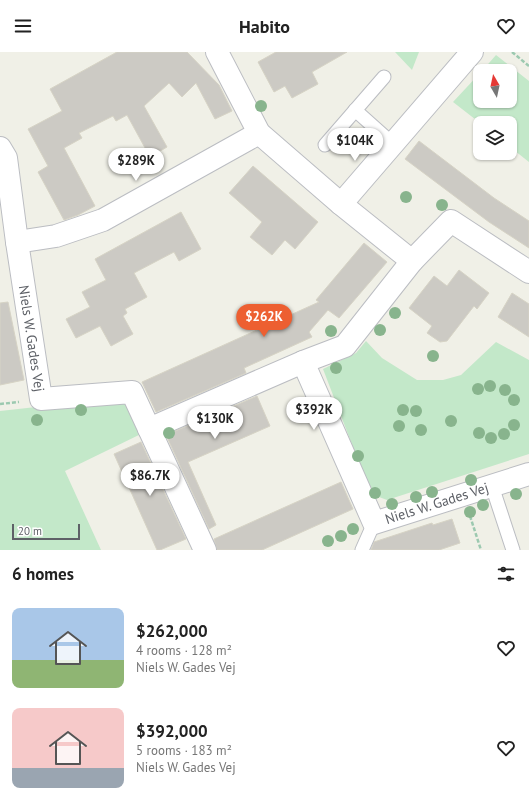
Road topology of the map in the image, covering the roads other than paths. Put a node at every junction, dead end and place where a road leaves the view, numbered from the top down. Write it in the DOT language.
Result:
graph roads {
  1 [pos="217,52"];
  2 [pos="472,52"];
  3 [pos="384,77"];
  4 [pos="355,110"];
  5 [pos="259,133"];
  6 [pos="393,144"];
  7 [pos="325,145"];
  8 [pos="0,148"];
  9 [pos="341,204"];
  10 [pos="17,242"];
  11 [pos="412,262"];
  12 [pos="529,272"];
  13 [pos="303,362"];
  14 [pos="149,429"];
  15 [pos="529,474"];
  16 [pos="492,486"];
  17 [pos="374,523"];
  18 [pos="205,550"];
  19 [pos="362,550"];
  20 [pos="513,550"];
  1 -- 5 [label="street"];
  2 -- 6 [label="street"];
  3 -- 4 [label="lane"];
  4 -- 6 [label="lane"];
  4 -- 7 [label="lane"];
  5 -- 9 [label="street"];
  5 -- 10 [label="street"];
  6 -- 9 [label="street"];
  8 -- 10 [label="street, Niels W. Gades Vej"];
  9 -- 11 [label="street"];
  10 -- 14 [label="street, Niels W. Gades Vej"];
  11 -- 12 [label="street"];
  11 -- 13 [label="street"];
  13 -- 14 [label="street"];
  13 -- 17 [label="street, Niels W. Gades Vej"];
  14 -- 18 [label="street, Niels W. Gades Vej"];
  15 -- 16 [label="street, Niels W. Gades Vej"];
  16 -- 17 [label="street, Niels W. Gades Vej"];
  16 -- 20 [label="lane"];
  17 -- 19 [label="lane"];
}
